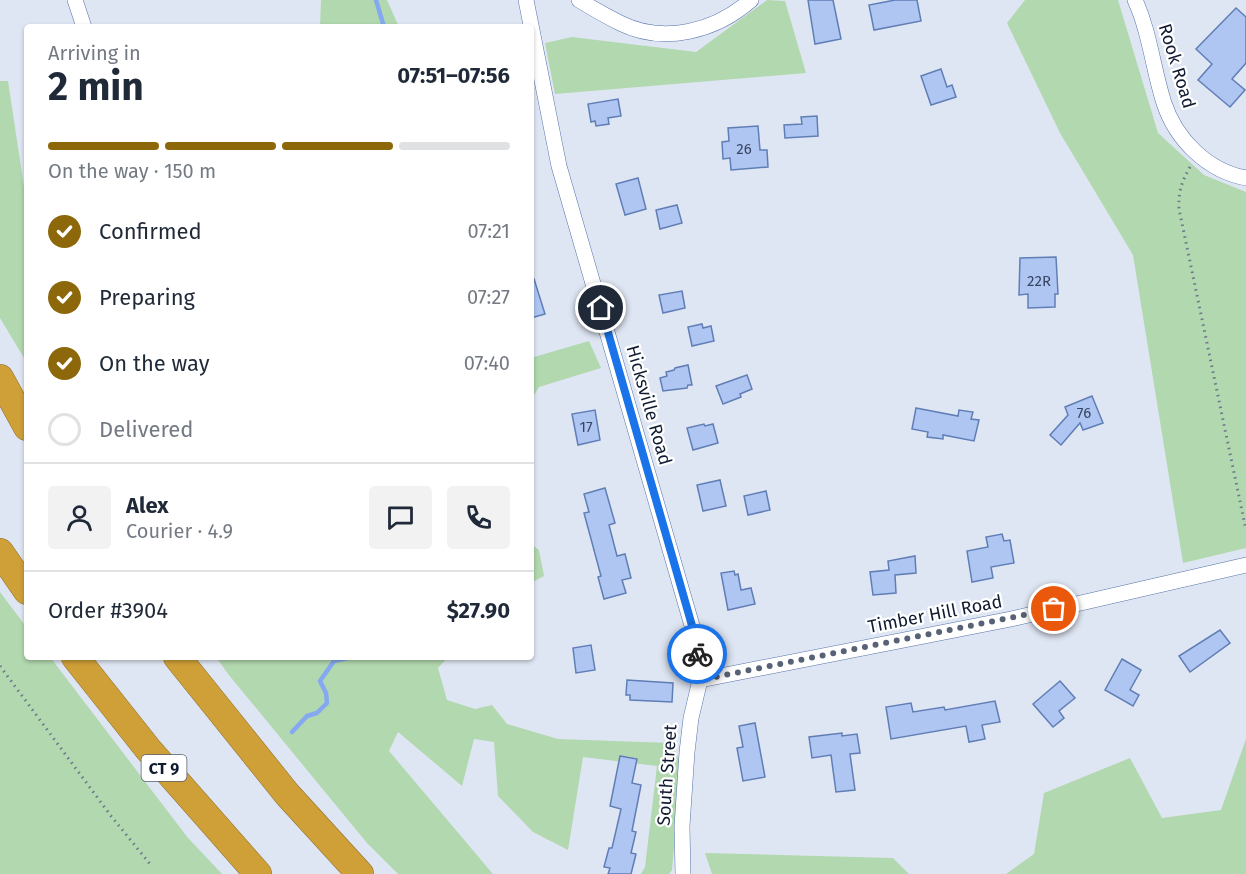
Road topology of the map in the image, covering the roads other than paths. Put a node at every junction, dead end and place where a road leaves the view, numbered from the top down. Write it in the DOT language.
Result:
graph roads {
  1 [pos="75,0"];
  2 [pos="526,0"];
  3 [pos="579,0"];
  4 [pos="751,0"];
  5 [pos="1135,0"];
  6 [pos="83,24"];
  7 [pos="531,24"];
  8 [pos="534,40"];
  9 [pos="1246,178"];
  10 [pos="0,378"];
  11 [pos="24,422"];
  12 [pos="0,552"];
  13 [pos="1246,565"];
  14 [pos="24,587"];
  15 [pos="77,660"];
  16 [pos="179,660"];
  17 [pos="700,680"];
  18 [pos="258,874"];
  19 [pos="360,874"];
  20 [pos="683,874"];
  1 -- 6 [label="street"];
  2 -- 7 [label="street, Hicksville Road"];
  3 -- 4 [label="street"];
  5 -- 9 [label="street, Rook Road"];
  8 -- 17 [label="street, Hicksville Road"];
  10 -- 11 [label="highway"];
  12 -- 14 [label="highway"];
  13 -- 17 [label="street, Timber Hill Road"];
  15 -- 18 [label="highway, CT 9"];
  16 -- 19 [label="highway"];
  17 -- 20 [label="street, South Street"];
}
